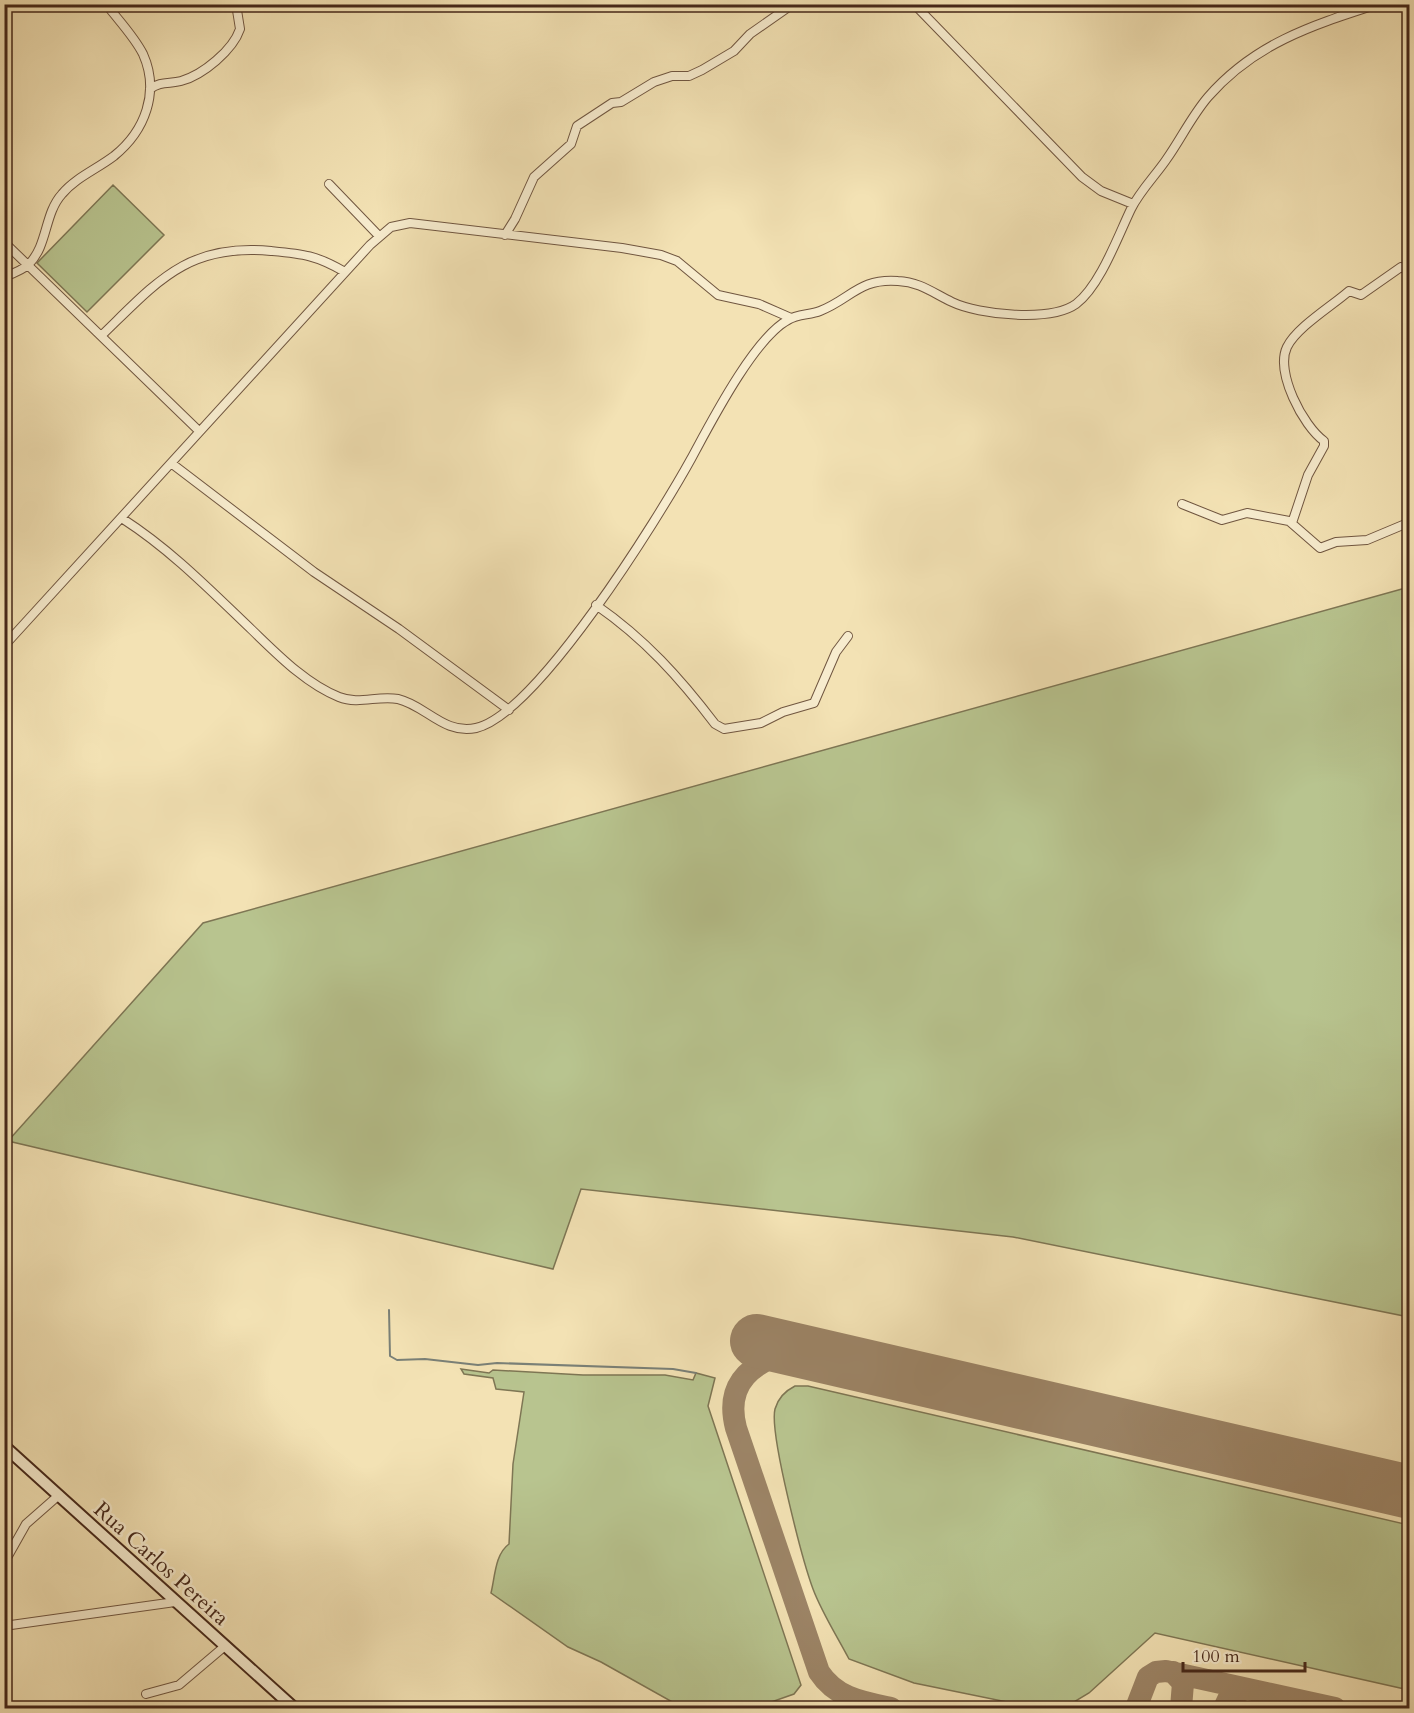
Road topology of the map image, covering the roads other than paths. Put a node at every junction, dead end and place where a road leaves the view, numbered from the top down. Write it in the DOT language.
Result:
graph roads {
  1 [pos="116,4"];
  2 [pos="236,4"];
  3 [pos="793,4"];
  4 [pos="914,4"];
  5 [pos="1378,4"];
  6 [pos="150,89"];
  7 [pos="329,184"];
  8 [pos="1133,204"];
  9 [pos="504,235"];
  10 [pos="379,236"];
  11 [pos="4,242"];
  12 [pos="27,266"];
  13 [pos="345,272"];
  14 [pos="1410,272"];
  15 [pos="4,277"];
  16 [pos="791,318"];
  17 [pos="101,336"];
  18 [pos="199,431"];
  19 [pos="171,463"];
  20 [pos="1182,504"];
  21 [pos="123,519"];
  22 [pos="1410,522"];
  23 [pos="1292,523"];
  24 [pos="596,605"];
  25 [pos="848,636"];
  26 [pos="4,646"];
  27 [pos="508,710"];
  28 [pos="4,1446"];
  29 [pos="59,1495"];
  30 [pos="4,1563"];
  31 [pos="175,1602"];
  32 [pos="4,1626"];
  33 [pos="225,1646"];
  34 [pos="146,1694"];
  35 [pos="294,1708"];
  1 -- 6 [label="street"];
  2 -- 6 [label="street"];
  3 -- 9 [label="street"];
  4 -- 8 [label="street"];
  5 -- 8 [label="street"];
  6 -- 12 [label="street"];
  7 -- 10 [label="street"];
  8 -- 16 [label="street"];
  9 -- 10 [label="street"];
  9 -- 16 [label="street"];
  10 -- 13 [label="street"];
  11 -- 12 [label="street"];
  12 -- 15 [label="street"];
  12 -- 17 [label="street"];
  13 -- 17 [label="street"];
  13 -- 18 [label="street"];
  14 -- 23 [label="street"];
  16 -- 24 [label="street"];
  17 -- 18 [label="street"];
  18 -- 19 [label="street"];
  19 -- 21 [label="street"];
  19 -- 27 [label="street"];
  20 -- 23 [label="street"];
  21 -- 26 [label="street"];
  21 -- 27 [label="street"];
  22 -- 23 [label="street"];
  24 -- 25 [label="street"];
  24 -- 27 [label="street"];
  28 -- 29 [label="main road, Rua Carlos Pereira"];
  29 -- 30 [label="street"];
  29 -- 31 [label="main road, Rua Carlos Pereira"];
  31 -- 32 [label="street"];
  31 -- 33 [label="main road, Rua Carlos Pereira"];
  33 -- 34 [label="street"];
  33 -- 35 [label="main road, Rua Carlos Pereira"];
}
